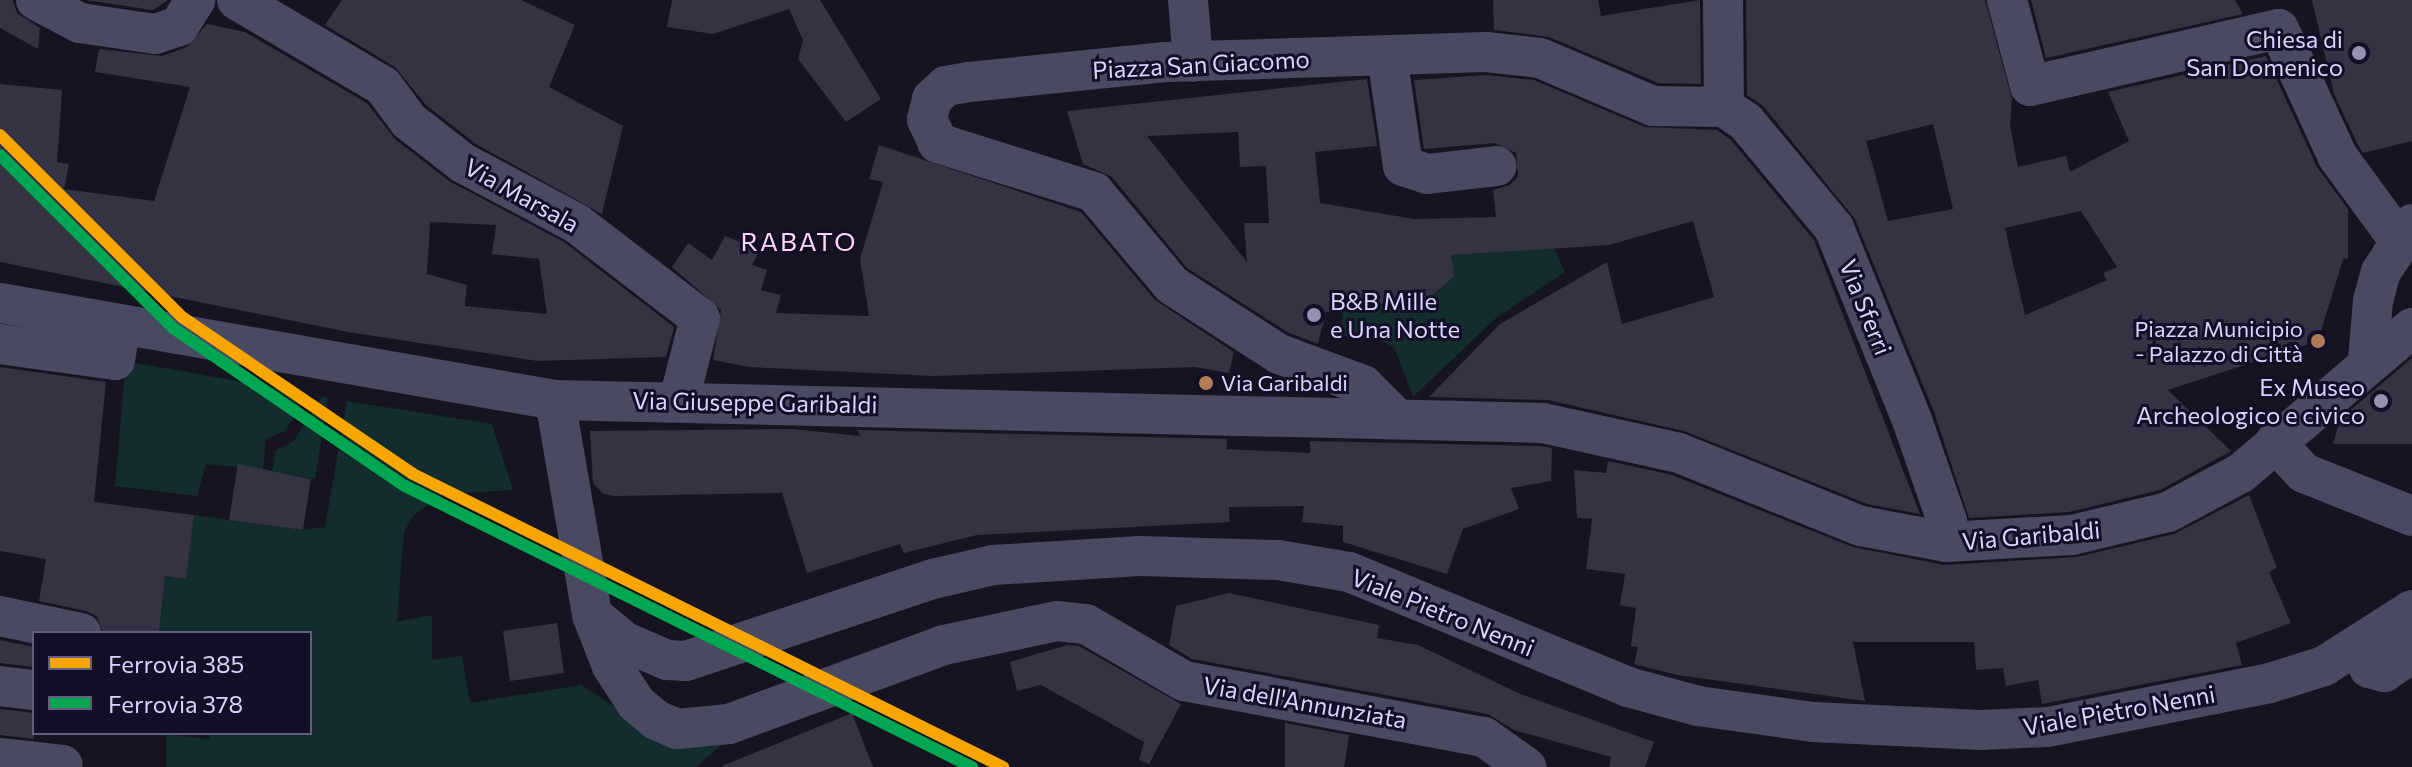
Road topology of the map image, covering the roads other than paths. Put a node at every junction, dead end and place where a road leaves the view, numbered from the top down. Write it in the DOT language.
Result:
graph roads {
  1 [pos="36,0"];
  2 [pos="195,0"];
  3 [pos="237,0"];
  4 [pos="1188,0"];
  5 [pos="1723,0"];
  6 [pos="2007,0"];
  7 [pos="2277,15"];
  8 [pos="1387,55"];
  9 [pos="1193,62"];
  10 [pos="1724,107"];
  11 [pos="1497,166"];
  12 [pos="2405,231"];
  13 [pos="0,303"];
  14 [pos="120,328"];
  15 [pos="2412,328"];
  16 [pos="0,344"];
  17 [pos="2368,360"];
  18 [pos="555,400"];
  19 [pos="679,400"];
  20 [pos="1396,418"];
  21 [pos="2275,442"];
  22 [pos="2406,509"];
  23 [pos="1946,542"];
  24 [pos="2412,610"];
  25 [pos="592,615"];
  26 [pos="0,616"];
  27 [pos="71,631"];
  28 [pos="2358,647"];
  29 [pos="2412,653"];
  30 [pos="0,686"];
  31 [pos="32,690"];
  32 [pos="65,755"];
  33 [pos="0,758"];
  34 [pos="1526,767"];
  1 -- 2 [label="street"];
  3 -- 19 [label="street, Via Marsala"];
  4 -- 9 [label="street"];
  5 -- 10 [label="street"];
  6 -- 7 [label="street"];
  7 -- 12 [label="street"];
  8 -- 9 [label="street, Piazza San Giacomo"];
  8 -- 10 [label="street, Piazza San Giacomo"];
  8 -- 11 [label="street"];
  9 -- 20 [label="street, Piazza San Giacomo"];
  10 -- 23 [label="street, Via Sferri"];
  12 -- 17 [label="street"];
  13 -- 14 [label="street, Via Giuseppe Garibaldi"];
  14 -- 16 [label="street"];
  14 -- 18 [label="street, Via Giuseppe Garibaldi"];
  15 -- 17 [label="street, Via Garibaldi"];
  17 -- 21 [label="street, Via Garibaldi"];
  18 -- 19 [label="street, Via Giuseppe Garibaldi"];
  18 -- 25 [label="street"];
  19 -- 20 [label="street, Via Giuseppe Garibaldi"];
  20 -- 23 [label="street, Via Garibaldi"];
  21 -- 22 [label="street"];
  21 -- 23 [label="street, Via Garibaldi"];
  24 -- 28 [label="street, Viale Pietro Nenni"];
  25 -- 28 [label="street, Viale Pietro Nenni"];
  25 -- 34 [label="street, Via dell'Annunziata"];
  26 -- 27 [label="street"];
  28 -- 29 [label="street"];
  30 -- 31 [label="street"];
  32 -- 33 [label="street"];
}
